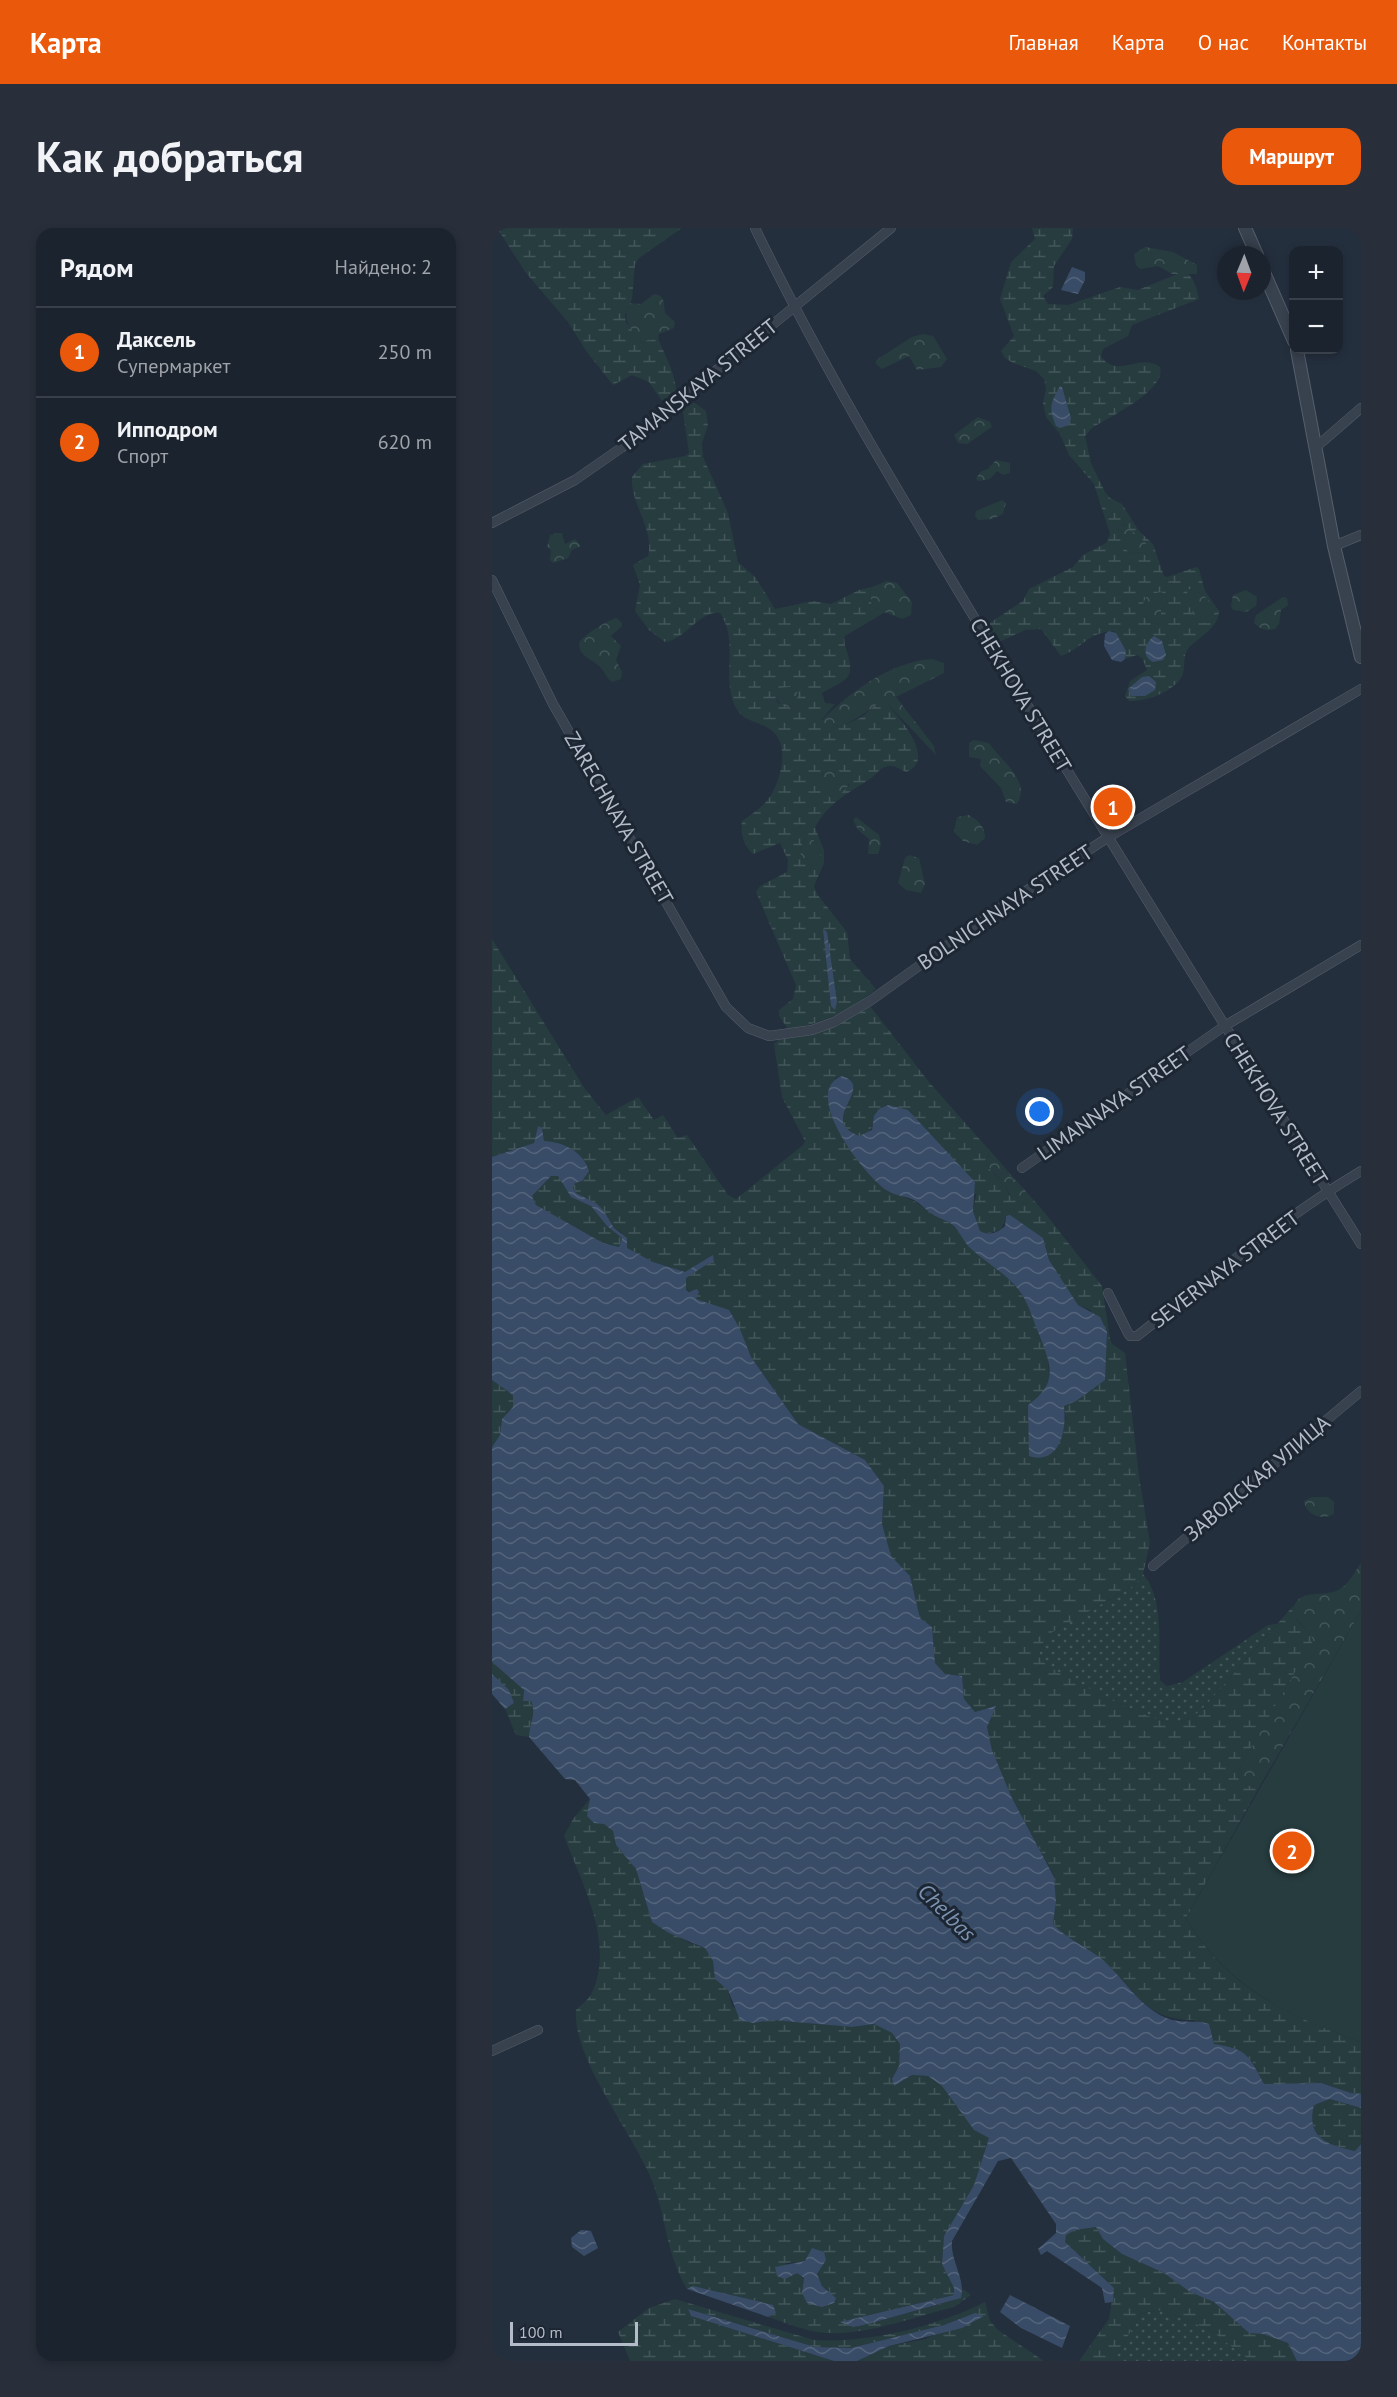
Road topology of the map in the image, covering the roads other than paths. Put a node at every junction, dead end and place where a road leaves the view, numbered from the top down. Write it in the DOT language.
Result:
graph roads {
  1 [pos="755,228"];
  2 [pos="891,228"];
  3 [pos="1248,230"];
  4 [pos="1254,246"];
  5 [pos="1271,289"];
  6 [pos="793,307"];
  7 [pos="1289,332"];
  8 [pos="1298,354"];
  9 [pos="1361,408"];
  10 [pos="1315,448"];
  11 [pos="492,523"];
  12 [pos="1361,535"];
  13 [pos="1334,546"];
  14 [pos="492,580"];
  15 [pos="1361,657"];
  16 [pos="1361,689"];
  17 [pos="1107,838"];
  18 [pos="1361,945"];
  19 [pos="1223,1027"];
  20 [pos="769,1035"];
  21 [pos="1022,1168"];
  22 [pos="1361,1171"];
  23 [pos="1328,1191"];
  24 [pos="1361,1244"];
  25 [pos="1108,1293"];
  26 [pos="1361,1391"];
  27 [pos="1153,1566"];
  28 [pos="538,2030"];
  29 [pos="492,2051"];
  1 -- 6 [label="street, CHEKHOVA STREET"];
  2 -- 6 [label="street, TAMANSKAYA STREET"];
  3 -- 4 [label="street"];
  5 -- 7 [label="street"];
  6 -- 11 [label="street, TAMANSKAYA STREET"];
  6 -- 17 [label="street, CHEKHOVA STREET"];
  8 -- 10 [label="street"];
  9 -- 10 [label="street"];
  10 -- 13 [label="street"];
  12 -- 13 [label="street"];
  13 -- 15 [label="street"];
  14 -- 20 [label="street, ZARECHNAYA STREET"];
  16 -- 17 [label="street, BOLNICHNAYA STREET"];
  17 -- 19 [label="street, CHEKHOVA STREET"];
  17 -- 20 [label="street, BOLNICHNAYA STREET"];
  18 -- 19 [label="street, LIMANNAYA STREET"];
  19 -- 21 [label="street, LIMANNAYA STREET"];
  19 -- 23 [label="street, CHEKHOVA STREET"];
  22 -- 23 [label="street, SEVERNAYA STREET"];
  23 -- 24 [label="street, CHEKHOVA STREET"];
  23 -- 25 [label="street, SEVERNAYA STREET"];
  26 -- 27 [label="street, ЗАВОДСКАЯ УЛИЦА"];
  28 -- 29 [label="street"];
}
